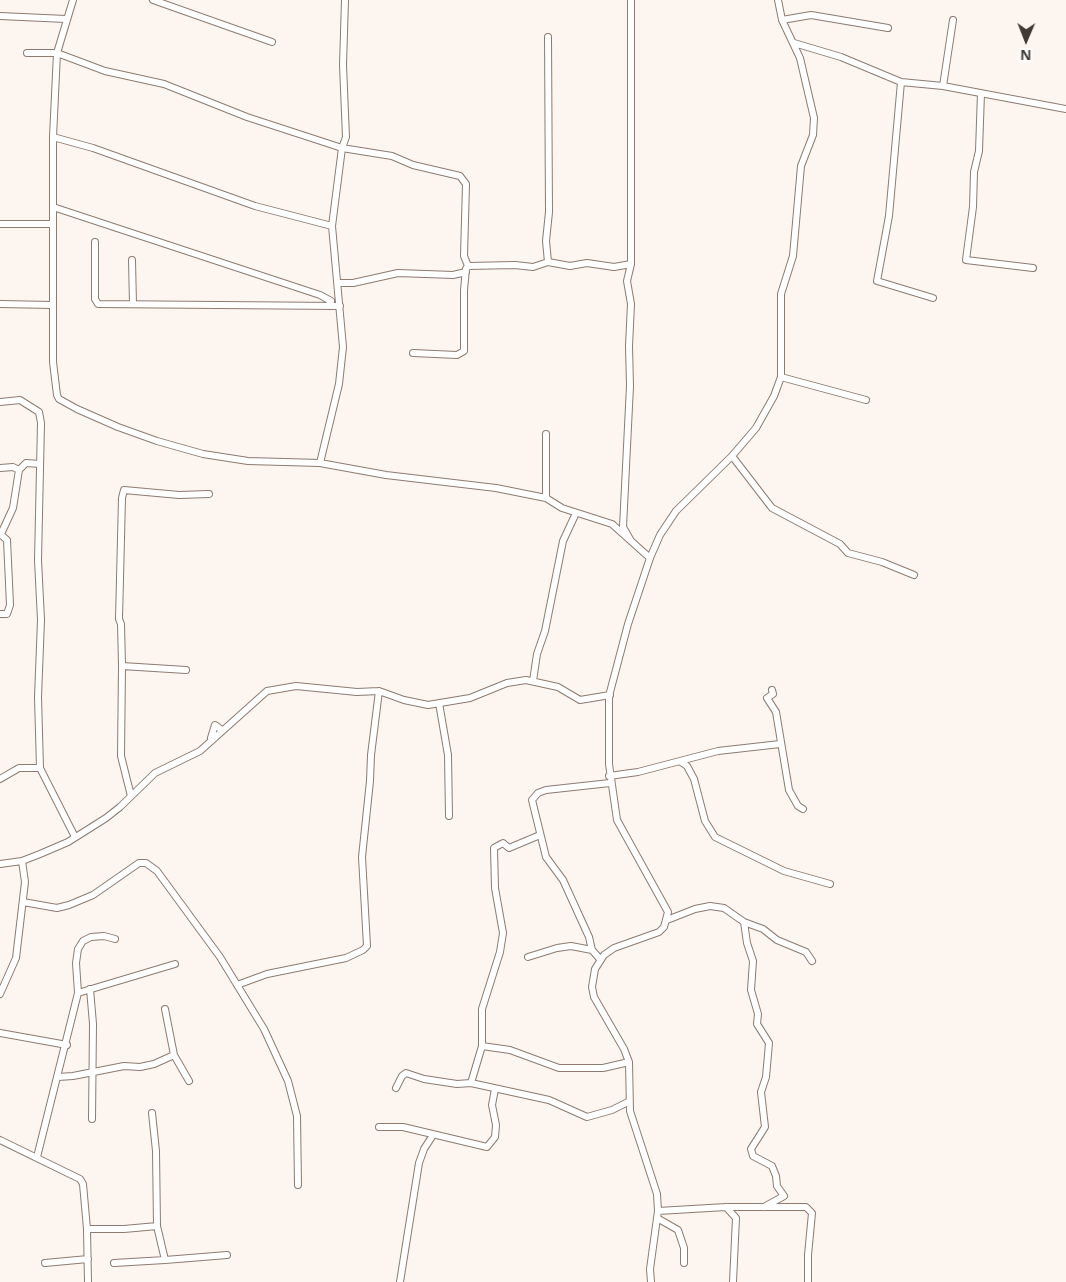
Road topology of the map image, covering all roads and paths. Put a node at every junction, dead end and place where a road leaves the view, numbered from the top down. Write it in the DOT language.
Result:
graph roads {
  1 [pos="72,0"];
  2 [pos="153,0"];
  3 [pos="345,0"];
  4 [pos="631,0"];
  5 [pos="778,0"];
  6 [pos="174,3"];
  7 [pos="0,16"];
  8 [pos="66,19"];
  9 [pos="782,20"];
  10 [pos="954,20"];
  11 [pos="888,28"];
  12 [pos="548,38"];
  13 [pos="272,42"];
  14 [pos="794,43"];
  15 [pos="27,53"];
  16 [pos="56,54"];
  17 [pos="901,82"];
  18 [pos="943,86"];
  19 [pos="981,94"];
  20 [pos="1066,108"];
  21 [pos="53,137"];
  22 [pos="342,148"];
  23 [pos="53,208"];
  24 [pos="0,224"];
  25 [pos="53,224"];
  26 [pos="332,226"];
  27 [pos="95,242"];
  28 [pos="132,260"];
  29 [pos="548,262"];
  30 [pos="631,264"];
  31 [pos="1033,268"];
  32 [pos="467,269"];
  33 [pos="338,283"];
  34 [pos="933,298"];
  35 [pos="0,304"];
  36 [pos="133,304"];
  37 [pos="53,305"];
  38 [pos="329,306"];
  39 [pos="340,306"];
  40 [pos="413,353"];
  41 [pos="781,377"];
  42 [pos="866,400"];
  43 [pos="0,402"];
  44 [pos="546,434"];
  45 [pos="732,456"];
  46 [pos="320,463"];
  47 [pos="40,464"];
  48 [pos="0,468"];
  49 [pos="19,470"];
  50 [pos="209,494"];
  51 [pos="546,498"];
  52 [pos="576,513"];
  53 [pos="1,534"];
  54 [pos="631,541"];
  55 [pos="650,558"];
  56 [pos="914,575"];
  57 [pos="0,614"];
  58 [pos="122,666"];
  59 [pos="186,670"];
  60 [pos="533,681"];
  61 [pos="772,690"];
  62 [pos="379,691"];
  63 [pos="610,695"];
  64 [pos="439,702"];
  65 [pos="780,744"];
  66 [pos="681,762"];
  67 [pos="40,768"];
  68 [pos="0,779"];
  69 [pos="610,780"];
  70 [pos="131,796"];
  71 [pos="803,809"];
  72 [pos="449,816"];
  73 [pos="540,835"];
  74 [pos="75,837"];
  75 [pos="22,861"];
  76 [pos="0,864"];
  77 [pos="830,884"];
  78 [pos="23,902"];
  79 [pos="667,920"];
  80 [pos="744,922"];
  81 [pos="115,939"];
  82 [pos="592,950"];
  83 [pos="528,957"];
  84 [pos="600,959"];
  85 [pos="812,961"];
  86 [pos="174,964"];
  87 [pos="237,985"];
  88 [pos="90,989"];
  89 [pos="78,993"];
  90 [pos="0,994"];
  91 [pos="91,998"];
  92 [pos="166,1010"];
  93 [pos="0,1033"];
  94 [pos="67,1044"];
  95 [pos="482,1046"];
  96 [pos="174,1056"];
  97 [pos="629,1062"];
  98 [pos="93,1073"];
  99 [pos="58,1076"];
  100 [pos="189,1081"];
  101 [pos="471,1082"];
  102 [pos="396,1088"];
  103 [pos="495,1089"];
  104 [pos="628,1102"];
  105 [pos="152,1113"];
  106 [pos="92,1119"];
  107 [pos="379,1128"];
  108 [pos="423,1131"];
  109 [pos="433,1135"];
  110 [pos="0,1140"];
  111 [pos="428,1142"];
  112 [pos="37,1157"];
  113 [pos="298,1184"];
  114 [pos="764,1207"];
  115 [pos="726,1208"];
  116 [pos="657,1214"];
  117 [pos="156,1226"];
  118 [pos="87,1229"];
  119 [pos="227,1255"];
  120 [pos="88,1259"];
  121 [pos="165,1260"];
  122 [pos="684,1262"];
  123 [pos="45,1263"];
  124 [pos="114,1263"];
  125 [pos="88,1282"];
  126 [pos="400,1282"];
  127 [pos="651,1282"];
  128 [pos="732,1282"];
  129 [pos="808,1282"];
  1 -- 8 [label="street"];
  2 -- 6 [label="street"];
  3 -- 22 [label="street"];
  4 -- 30 [label="street"];
  5 -- 9 [label="street"];
  6 -- 13 [label="street"];
  7 -- 8 [label="street"];
  8 -- 16 [label="street"];
  9 -- 11 [label="street"];
  9 -- 14 [label="street"];
  10 -- 18 [label="street"];
  12 -- 29 [label="street"];
  14 -- 17 [label="street"];
  14 -- 41 [label="street"];
  15 -- 16 [label="street"];
  16 -- 21 [label="street"];
  16 -- 22 [label="street"];
  17 -- 18 [label="street"];
  17 -- 34 [label="street"];
  18 -- 19 [label="street"];
  19 -- 20 [label="street"];
  19 -- 31 [label="street"];
  21 -- 23 [label="street"];
  21 -- 26 [label="street"];
  22 -- 26 [label="street"];
  22 -- 32 [label="street"];
  23 -- 25 [label="street"];
  23 -- 38 [label="street"];
  24 -- 25 [label="street"];
  25 -- 37 [label="street"];
  26 -- 33 [label="street"];
  27 -- 36 [label="street"];
  28 -- 36 [label="street"];
  29 -- 30 [label="street"];
  29 -- 32 [label="street"];
  30 -- 54 [label="street"];
  32 -- 33 [label="street"];
  32 -- 40 [label="street"];
  33 -- 39 [label="street"];
  35 -- 37 [label="street"];
  36 -- 38 [label="street"];
  37 -- 46 [label="street"];
  38 -- 39 [label="street"];
  39 -- 46 [label="street"];
  41 -- 42 [label="street"];
  41 -- 45 [label="street"];
  43 -- 47 [label="street"];
  44 -- 51 [label="street"];
  45 -- 55 [label="street"];
  45 -- 56 [label="street"];
  46 -- 51 [label="street"];
  47 -- 49 [label="street"];
  47 -- 67 [label="street"];
  48 -- 49 [label="street"];
  49 -- 53 [label="street"];
  50 -- 58 [label="street"];
  51 -- 52 [label="street"];
  52 -- 54 [label="street"];
  52 -- 60 [label="street"];
  53 -- 57 [label="street"];
  54 -- 55 [label="street"];
  55 -- 63 [label="street"];
  58 -- 59 [label="street"];
  58 -- 70 [label="street"];
  60 -- 63 [label="street"];
  60 -- 64 [label="street"];
  61 -- 65 [label="street"];
  62 -- 64 [label="street"];
  62 -- 70 [label="street"];
  62 -- 87 [label="street"];
  63 -- 69 [label="street"];
  64 -- 72 [label="street"];
  65 -- 66 [label="street"];
  65 -- 71 [label="street"];
  66 -- 69 [label="street"];
  66 -- 77 [label="street"];
  67 -- 68 [label="street"];
  67 -- 74 [label="street"];
  69 -- 73 [label="street"];
  69 -- 79 [label="street"];
  70 -- 74 [label="street"];
  73 -- 82 [label="street"];
  73 -- 95 [label="street"];
  74 -- 75 [label="street"];
  75 -- 76 [label="street"];
  75 -- 78 [label="street"];
  78 -- 87 [label="street"];
  78 -- 90 [label="street"];
  79 -- 80 [label="street"];
  79 -- 84 [label="street"];
  80 -- 85 [label="street"];
  80 -- 114 [label="street"];
  81 -- 89 [label="street"];
  82 -- 83 [label="street"];
  82 -- 84 [label="street"];
  84 -- 97 [label="street"];
  86 -- 88 [label="street"];
  87 -- 113 [label="street"];
  88 -- 89 [label="street"];
  88 -- 91 [label="street"];
  89 -- 91 [label="street"];
  89 -- 94 [label="street"];
  91 -- 98 [label="street"];
  92 -- 96 [label="street"];
  93 -- 94 [label="street"];
  94 -- 99 [label="street"];
  95 -- 97 [label="street"];
  95 -- 101 [label="street"];
  96 -- 98 [label="street"];
  96 -- 100 [label="street"];
  97 -- 104 [label="street"];
  98 -- 99 [label="street"];
  98 -- 106 [label="street"];
  99 -- 112 [label="street"];
  101 -- 102 [label="street"];
  101 -- 103 [label="street"];
  103 -- 104 [label="street"];
  103 -- 109 [label="street"];
  104 -- 116 [label="street"];
  105 -- 117 [label="street"];
  107 -- 108 [label="street"];
  108 -- 109 [label="street"];
  108 -- 111 [label="street"];
  109 -- 111 [label="street"];
  110 -- 112 [label="street"];
  111 -- 126 [label="street"];
  112 -- 118 [label="street"];
  114 -- 115 [label="street"];
  114 -- 129 [label="street"];
  115 -- 116 [label="street"];
  115 -- 128 [label="street"];
  116 -- 122 [label="street"];
  116 -- 127 [label="street"];
  117 -- 118 [label="street"];
  117 -- 121 [label="street"];
  118 -- 120 [label="street"];
  119 -- 121 [label="street"];
  120 -- 123 [label="street"];
  120 -- 125 [label="street"];
  121 -- 124 [label="street"];
}
